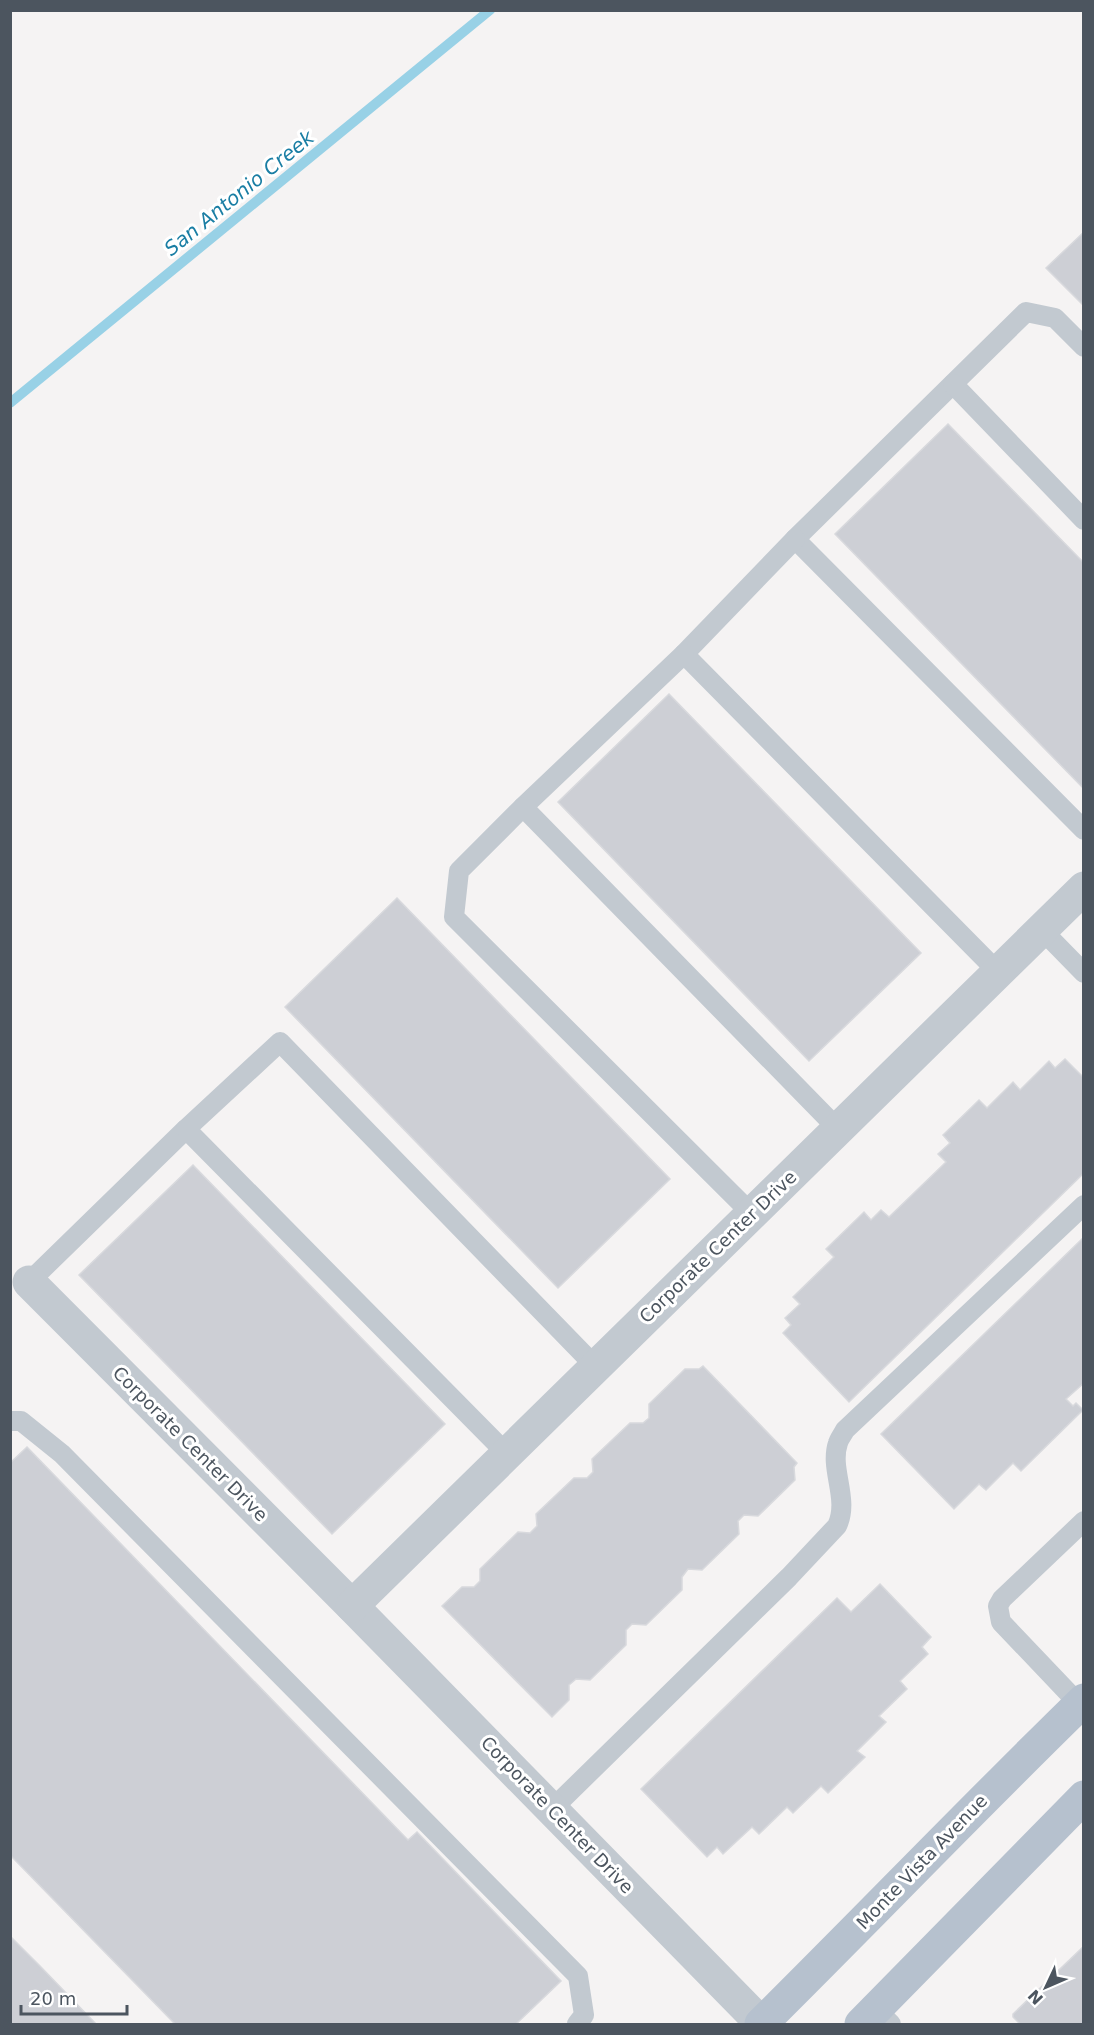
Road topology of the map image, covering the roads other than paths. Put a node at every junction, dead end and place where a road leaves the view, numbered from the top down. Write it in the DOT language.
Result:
graph roads {
  1 [pos="1083,347"];
  2 [pos="953,384"];
  3 [pos="1083,520"];
  4 [pos="795,539"];
  5 [pos="684,654"];
  6 [pos="523,807"];
  7 [pos="1083,830"];
  8 [pos="1083,888"];
  9 [pos="1041,930"];
  10 [pos="998,972"];
  11 [pos="1083,973"];
  12 [pos="186,1129"];
  13 [pos="838,1129"];
  14 [pos="1083,1205"];
  15 [pos="752,1214"];
  16 [pos="29,1282"];
  17 [pos="596,1367"];
  18 [pos="10,1421"];
  19 [pos="507,1454"];
  20 [pos="1083,1521"];
  21 [pos="352,1606"];
  22 [pos="1081,1702"];
  23 [pos="1083,1797"];
  24 [pos="551,1810"];
  25 [pos="876,2019"];
  26 [pos="585,2021"];
  27 [pos="761,2024"];
  1 -- 2 [label="lane"];
  2 -- 3 [label="lane"];
  2 -- 4 [label="lane"];
  4 -- 5 [label="lane"];
  4 -- 7 [label="lane"];
  5 -- 6 [label="lane"];
  5 -- 10 [label="lane"];
  6 -- 13 [label="lane"];
  6 -- 15 [label="lane"];
  8 -- 9 [label="street, Corporate Center Drive"];
  9 -- 10 [label="street, Corporate Center Drive"];
  9 -- 11 [label="lane"];
  10 -- 13 [label="street, Corporate Center Drive"];
  12 -- 16 [label="lane"];
  12 -- 17 [label="lane"];
  12 -- 19 [label="lane"];
  13 -- 15 [label="street, Corporate Center Drive"];
  14 -- 24 [label="lane"];
  15 -- 17 [label="street, Corporate Center Drive"];
  16 -- 21 [label="street, Corporate Center Drive"];
  17 -- 19 [label="street, Corporate Center Drive"];
  18 -- 26 [label="lane"];
  19 -- 21 [label="street, Corporate Center Drive"];
  20 -- 22 [label="lane"];
  21 -- 24 [label="street, Corporate Center Drive"];
  22 -- 27 [label="main road, Monte Vista Avenue"];
  23 -- 25 [label="main road"];
  24 -- 27 [label="street, Corporate Center Drive"];
}
